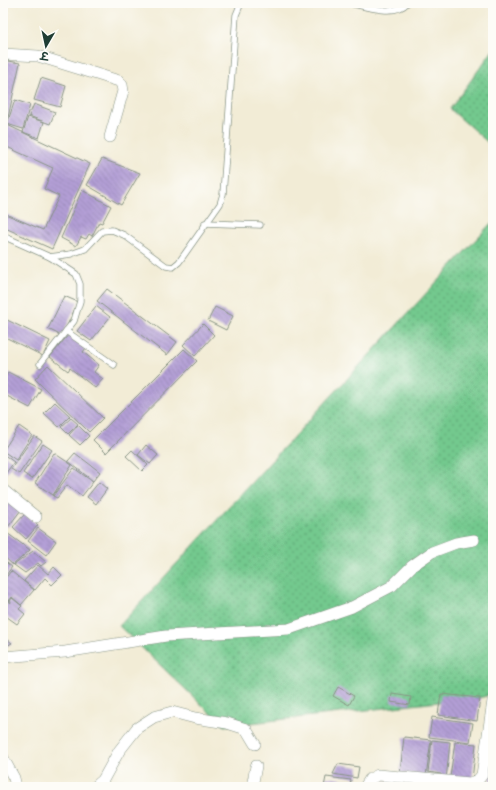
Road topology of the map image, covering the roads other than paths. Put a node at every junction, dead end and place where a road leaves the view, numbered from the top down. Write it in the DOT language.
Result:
graph roads {
  1 [pos="242,3"];
  2 [pos="349,3"];
  3 [pos="407,3"];
  4 [pos="3,54"];
  5 [pos="110,137"];
  6 [pos="205,223"];
  7 [pos="260,225"];
  8 [pos="3,236"];
  9 [pos="50,257"];
  10 [pos="66,331"];
  11 [pos="40,364"];
  12 [pos="114,365"];
  13 [pos="3,490"];
  14 [pos="36,517"];
  15 [pos="474,540"];
  16 [pos="3,657"];
  17 [pos="493,701"];
  18 [pos="256,744"];
  19 [pos="3,758"];
  20 [pos="256,766"];
  21 [pos="458,784"];
  22 [pos="16,787"];
  23 [pos="95,787"];
  24 [pos="252,787"];
  25 [pos="365,787"];
  1 -- 6 [label="lane"];
  2 -- 3 [label="lane"];
  4 -- 5 [label="street"];
  6 -- 7 [label="lane"];
  6 -- 9 [label="lane"];
  8 -- 9 [label="lane"];
  9 -- 10 [label="lane"];
  10 -- 11 [label="lane"];
  10 -- 12 [label="lane"];
  13 -- 14 [label="street"];
  15 -- 16 [label="street"];
  17 -- 21 [label="street"];
  18 -- 23 [label="street"];
  19 -- 22 [label="street"];
  20 -- 24 [label="street"];
  21 -- 25 [label="street"];
}
